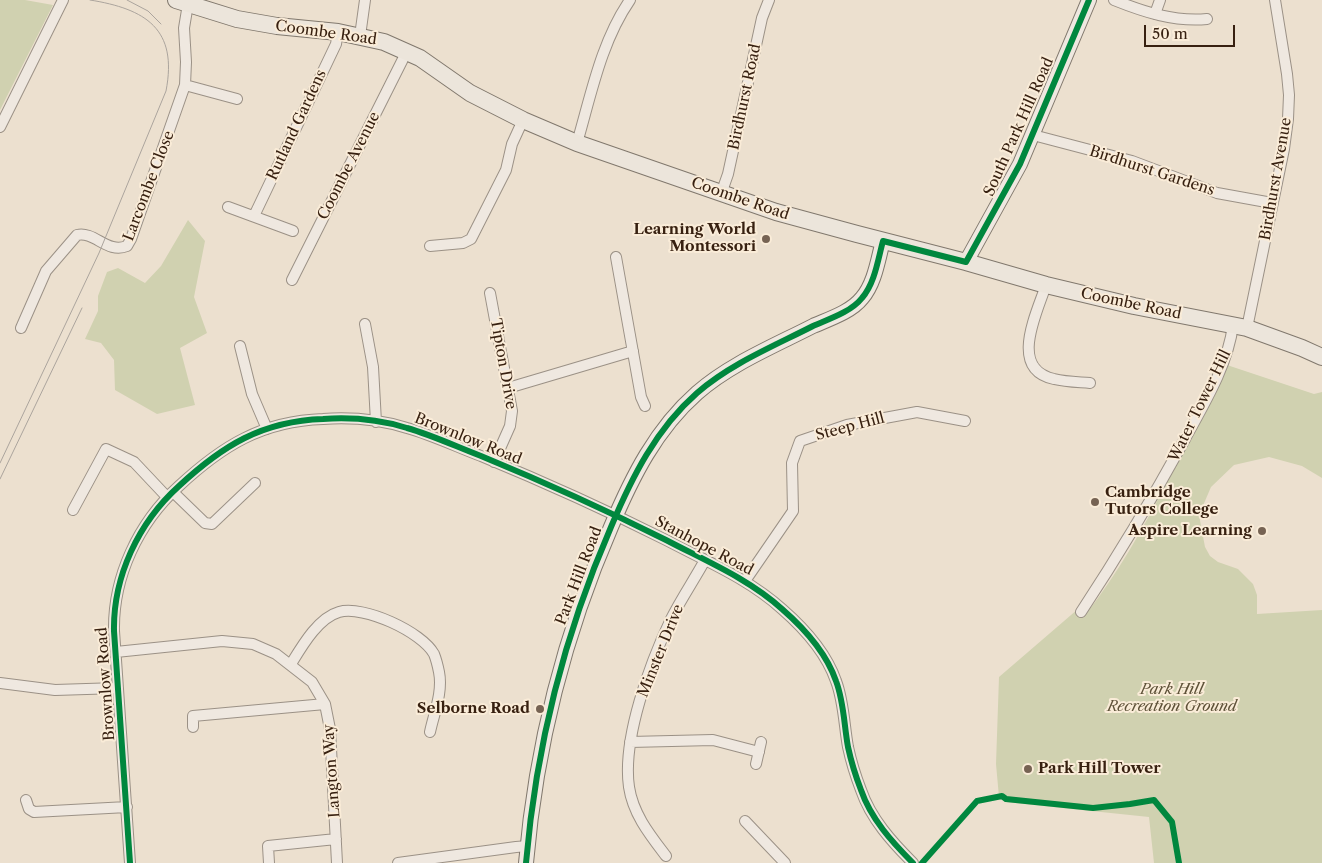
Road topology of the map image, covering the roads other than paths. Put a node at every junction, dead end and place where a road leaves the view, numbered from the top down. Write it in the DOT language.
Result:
graph roads {
  1 [pos="63,0"];
  2 [pos="366,0"];
  3 [pos="630,0"];
  4 [pos="769,0"];
  5 [pos="1088,0"];
  6 [pos="1114,0"];
  7 [pos="1160,0"];
  8 [pos="1275,0"];
  9 [pos="182,2"];
  10 [pos="209,6"];
  11 [pos="1155,14"];
  12 [pos="1207,20"];
  13 [pos="338,32"];
  14 [pos="360,36"];
  15 [pos="407,51"];
  16 [pos="185,85"];
  17 [pos="237,99"];
  18 [pos="523,120"];
  19 [pos="0,127"];
  20 [pos="1033,135"];
  21 [pos="577,143"];
  22 [pos="721,194"];
  23 [pos="1272,203"];
  24 [pos="228,208"];
  25 [pos="254,216"];
  26 [pos="293,231"];
  27 [pos="883,241"];
  28 [pos="430,246"];
  29 [pos="616,257"];
  30 [pos="966,262"];
  31 [pos="292,280"];
  32 [pos="1046,285"];
  33 [pos="490,293"];
  34 [pos="365,324"];
  35 [pos="1240,326"];
  36 [pos="21,328"];
  37 [pos="240,346"];
  38 [pos="633,351"];
  39 [pos="1322,357"];
  40 [pos="1090,383"];
  41 [pos="508,388"];
  42 [pos="645,406"];
  43 [pos="376,422"];
  44 [pos="965,422"];
  45 [pos="266,429"];
  46 [pos="494,462"];
  47 [pos="255,483"];
  48 [pos="170,495"];
  49 [pos="73,510"];
  50 [pos="616,515"];
  51 [pos="705,560"];
  52 [pos="745,581"];
  53 [pos="1082,612"];
  54 [pos="116,652"];
  55 [pos="290,664"];
  56 [pos="0,682"];
  57 [pos="118,688"];
  58 [pos="325,704"];
  59 [pos="194,727"];
  60 [pos="430,732"];
  61 [pos="630,742"];
  62 [pos="756,764"];
  63 [pos="26,800"];
  64 [pos="127,807"];
  65 [pos="745,821"];
  66 [pos="336,838"];
  67 [pos="528,846"];
  68 [pos="666,856"];
  69 [pos="416,862"];
  70 [pos="130,863"];
  71 [pos="269,863"];
  72 [pos="336,863"];
  73 [pos="398,863"];
  74 [pos="526,863"];
  75 [pos="785,863"];
  76 [pos="913,863"];
  1 -- 19 [label="street"];
  2 -- 14 [label="street"];
  3 -- 21 [label="street"];
  4 -- 22 [label="street, Birdhurst Road"];
  5 -- 20 [label="main road, South Park Hill Road"];
  6 -- 11 [label="street"];
  7 -- 11 [label="street"];
  8 -- 23 [label="street, Birdhurst Avenue"];
  9 -- 10 [label="main road, Coombe Road"];
  9 -- 16 [label="street, Larcombe Close"];
  10 -- 13 [label="main road, Coombe Road"];
  11 -- 12 [label="street"];
  13 -- 14 [label="main road, Coombe Road"];
  13 -- 25 [label="street, Rutland Gardens"];
  14 -- 15 [label="main road, Coombe Road"];
  15 -- 18 [label="main road, Coombe Road"];
  15 -- 31 [label="street, Coombe Avenue"];
  16 -- 17 [label="street"];
  16 -- 36 [label="street, Larcombe Close"];
  18 -- 21 [label="main road, Coombe Road"];
  18 -- 28 [label="street"];
  20 -- 23 [label="street, Birdhurst Gardens"];
  20 -- 30 [label="main road, South Park Hill Road"];
  21 -- 22 [label="main road, Coombe Road"];
  22 -- 27 [label="main road, Coombe Road"];
  23 -- 35 [label="street, Birdhurst Avenue"];
  24 -- 25 [label="street"];
  25 -- 26 [label="street"];
  27 -- 30 [label="main road, Coombe Road"];
  27 -- 50 [label="main road, Park Hill Road"];
  29 -- 38 [label="street"];
  30 -- 32 [label="main road, Coombe Road"];
  32 -- 35 [label="main road, Coombe Road"];
  32 -- 40 [label="street"];
  33 -- 41 [label="street, Tipton Drive"];
  34 -- 43 [label="street"];
  35 -- 39 [label="main road, Coombe Road"];
  35 -- 53 [label="street, Water Tower Hill"];
  37 -- 45 [label="street"];
  38 -- 41 [label="street"];
  38 -- 42 [label="street"];
  41 -- 46 [label="street, Tipton Drive"];
  43 -- 45 [label="street, Brownlow Road"];
  43 -- 46 [label="street, Brownlow Road"];
  44 -- 52 [label="street, Steep Hill"];
  45 -- 48 [label="street, Brownlow Road"];
  46 -- 50 [label="street, Brownlow Road"];
  47 -- 48 [label="street"];
  48 -- 49 [label="street"];
  48 -- 54 [label="street, Brownlow Road"];
  50 -- 51 [label="street, Stanhope Road"];
  50 -- 67 [label="main road, Park Hill Road"];
  51 -- 52 [label="street, Stanhope Road"];
  51 -- 61 [label="street, Minster Drive"];
  52 -- 76 [label="street, Stanhope Road"];
  54 -- 55 [label="street, Langton Way"];
  54 -- 57 [label="street, Brownlow Road"];
  55 -- 58 [label="street, Langton Way"];
  55 -- 60 [label="street"];
  56 -- 57 [label="street"];
  57 -- 64 [label="street, Brownlow Road"];
  58 -- 59 [label="street"];
  58 -- 66 [label="street, Langton Way"];
  61 -- 62 [label="street"];
  61 -- 68 [label="street, Minster Drive"];
  63 -- 64 [label="street"];
  64 -- 70 [label="street, Brownlow Road"];
  65 -- 75 [label="street"];
  66 -- 71 [label="street"];
  66 -- 72 [label="street, Langton Way"];
  67 -- 69 [label="street"];
  67 -- 74 [label="main road, Park Hill Road"];
  69 -- 73 [label="street"];
}
